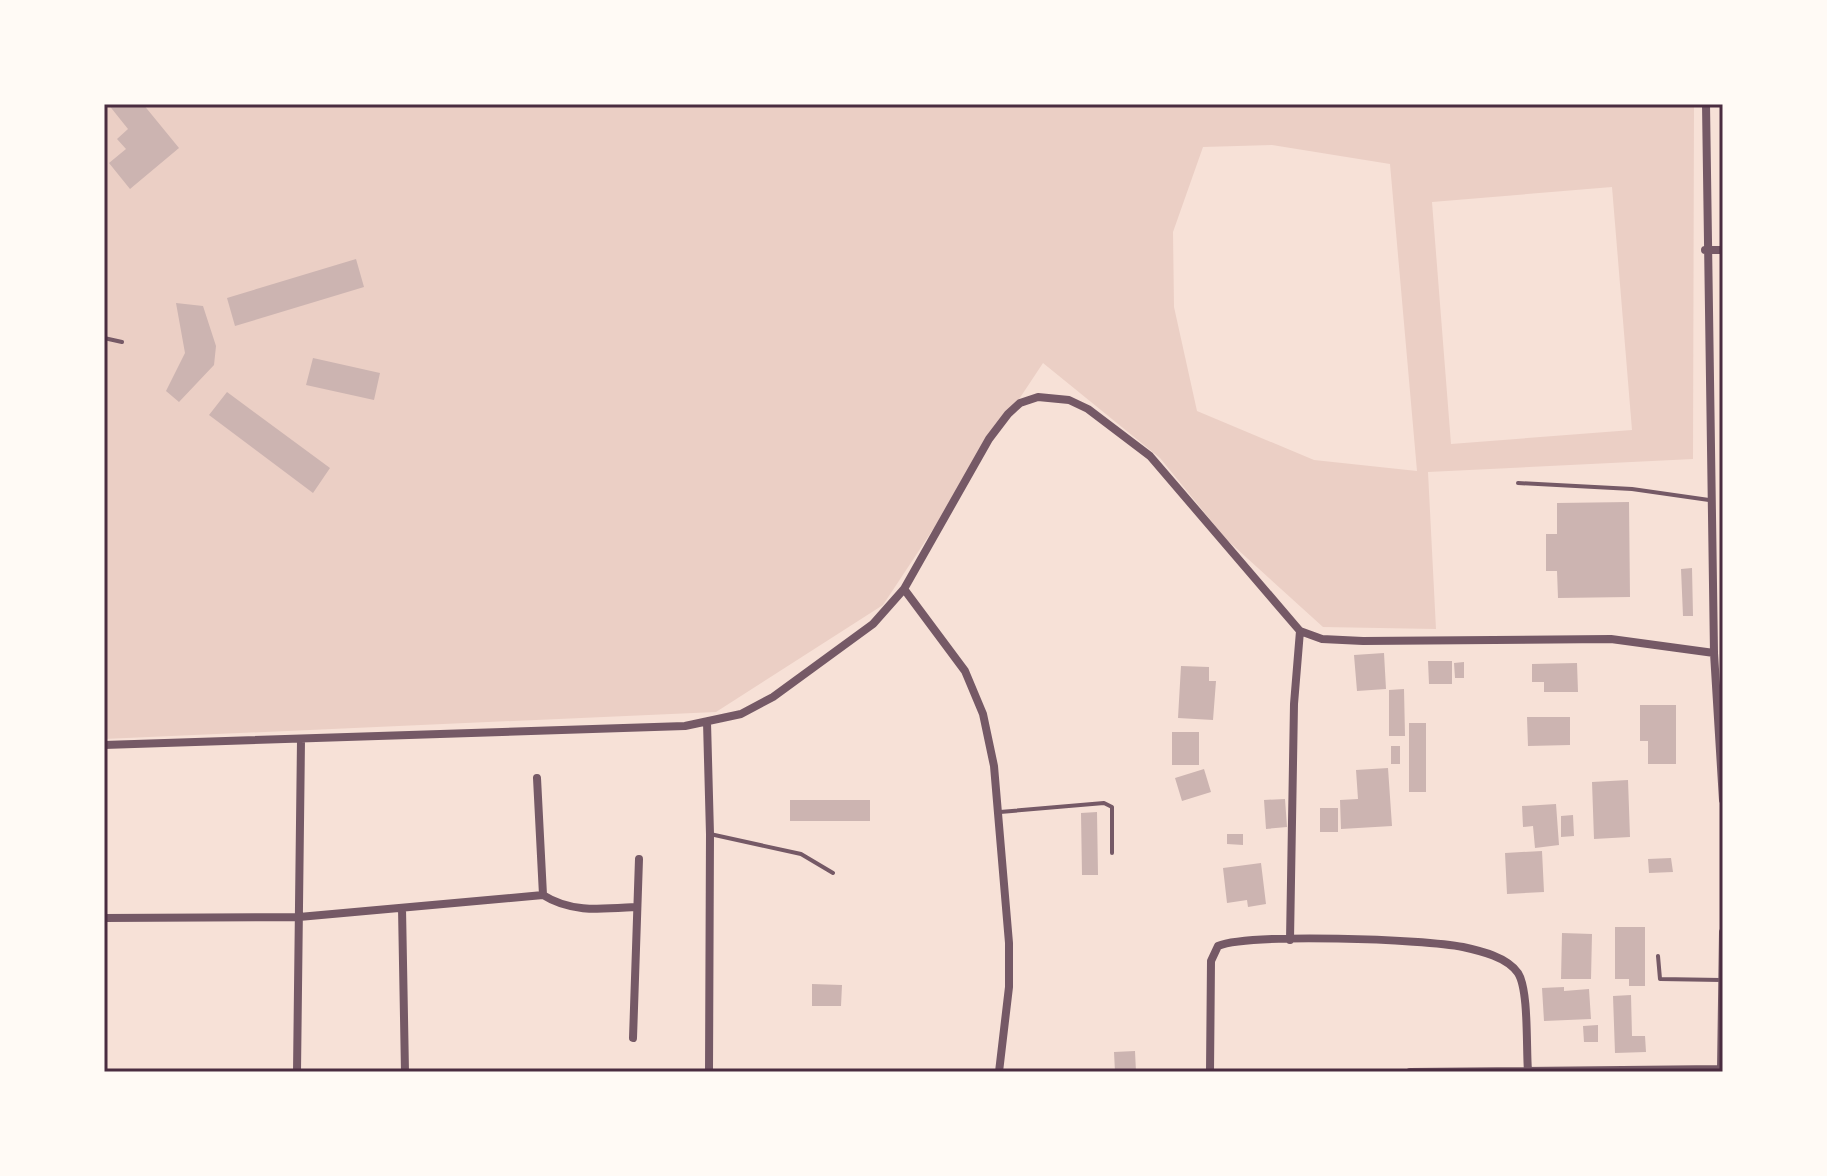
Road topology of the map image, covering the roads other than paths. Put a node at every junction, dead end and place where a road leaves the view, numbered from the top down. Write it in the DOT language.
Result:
graph roads {
  1 [pos="1706,104"];
  2 [pos="1705,250"];
  3 [pos="1723,250"];
  4 [pos="104,338"];
  5 [pos="122,342"];
  6 [pos="1518,483"];
  7 [pos="1712,501"];
  8 [pos="1718,583"];
  9 [pos="904,589"];
  10 [pos="1300,631"];
  11 [pos="1714,653"];
  12 [pos="707,722"];
  13 [pos="301,740"];
  14 [pos="104,745"];
  15 [pos="537,778"];
  16 [pos="1723,800"];
  17 [pos="1000,812"];
  18 [pos="710,834"];
  19 [pos="1112,853"];
  20 [pos="639,859"];
  21 [pos="833,873"];
  22 [pos="543,895"];
  23 [pos="635,907"];
  24 [pos="402,908"];
  25 [pos="299,917"];
  26 [pos="104,918"];
  27 [pos="1723,932"];
  28 [pos="1290,940"];
  29 [pos="1658,956"];
  30 [pos="1722,980"];
  31 [pos="633,1038"];
  32 [pos="1721,1070"];
  33 [pos="1528,1071"];
  34 [pos="297,1072"];
  35 [pos="405,1072"];
  36 [pos="709,1072"];
  37 [pos="999,1072"];
  38 [pos="1210,1072"];
  39 [pos="1410,1072"];
  40 [pos="1544,1072"];
  1 -- 2 [label="street"];
  2 -- 3 [label="street"];
  2 -- 7 [label="street"];
  4 -- 5 [label="lane"];
  6 -- 7 [label="lane"];
  7 -- 8 [label="street"];
  8 -- 11 [label="street"];
  9 -- 10 [label="street"];
  9 -- 12 [label="street"];
  9 -- 17 [label="street"];
  10 -- 11 [label="street"];
  10 -- 28 [label="street"];
  11 -- 16 [label="street"];
  12 -- 13 [label="street"];
  12 -- 18 [label="street"];
  13 -- 14 [label="street"];
  13 -- 25 [label="street"];
  15 -- 22 [label="street"];
  17 -- 19 [label="lane"];
  17 -- 37 [label="street"];
  18 -- 21 [label="lane"];
  18 -- 36 [label="street"];
  20 -- 23 [label="street"];
  22 -- 23 [label="street"];
  22 -- 24 [label="street"];
  23 -- 31 [label="street"];
  24 -- 25 [label="street"];
  24 -- 35 [label="street"];
  25 -- 26 [label="street"];
  25 -- 34 [label="street"];
  27 -- 30 [label="street"];
  28 -- 33 [label="street"];
  28 -- 38 [label="street"];
  29 -- 30 [label="lane"];
  30 -- 32 [label="street"];
  32 -- 40 [label="street"];
  33 -- 39 [label="street"];
  33 -- 40 [label="street"];
}
